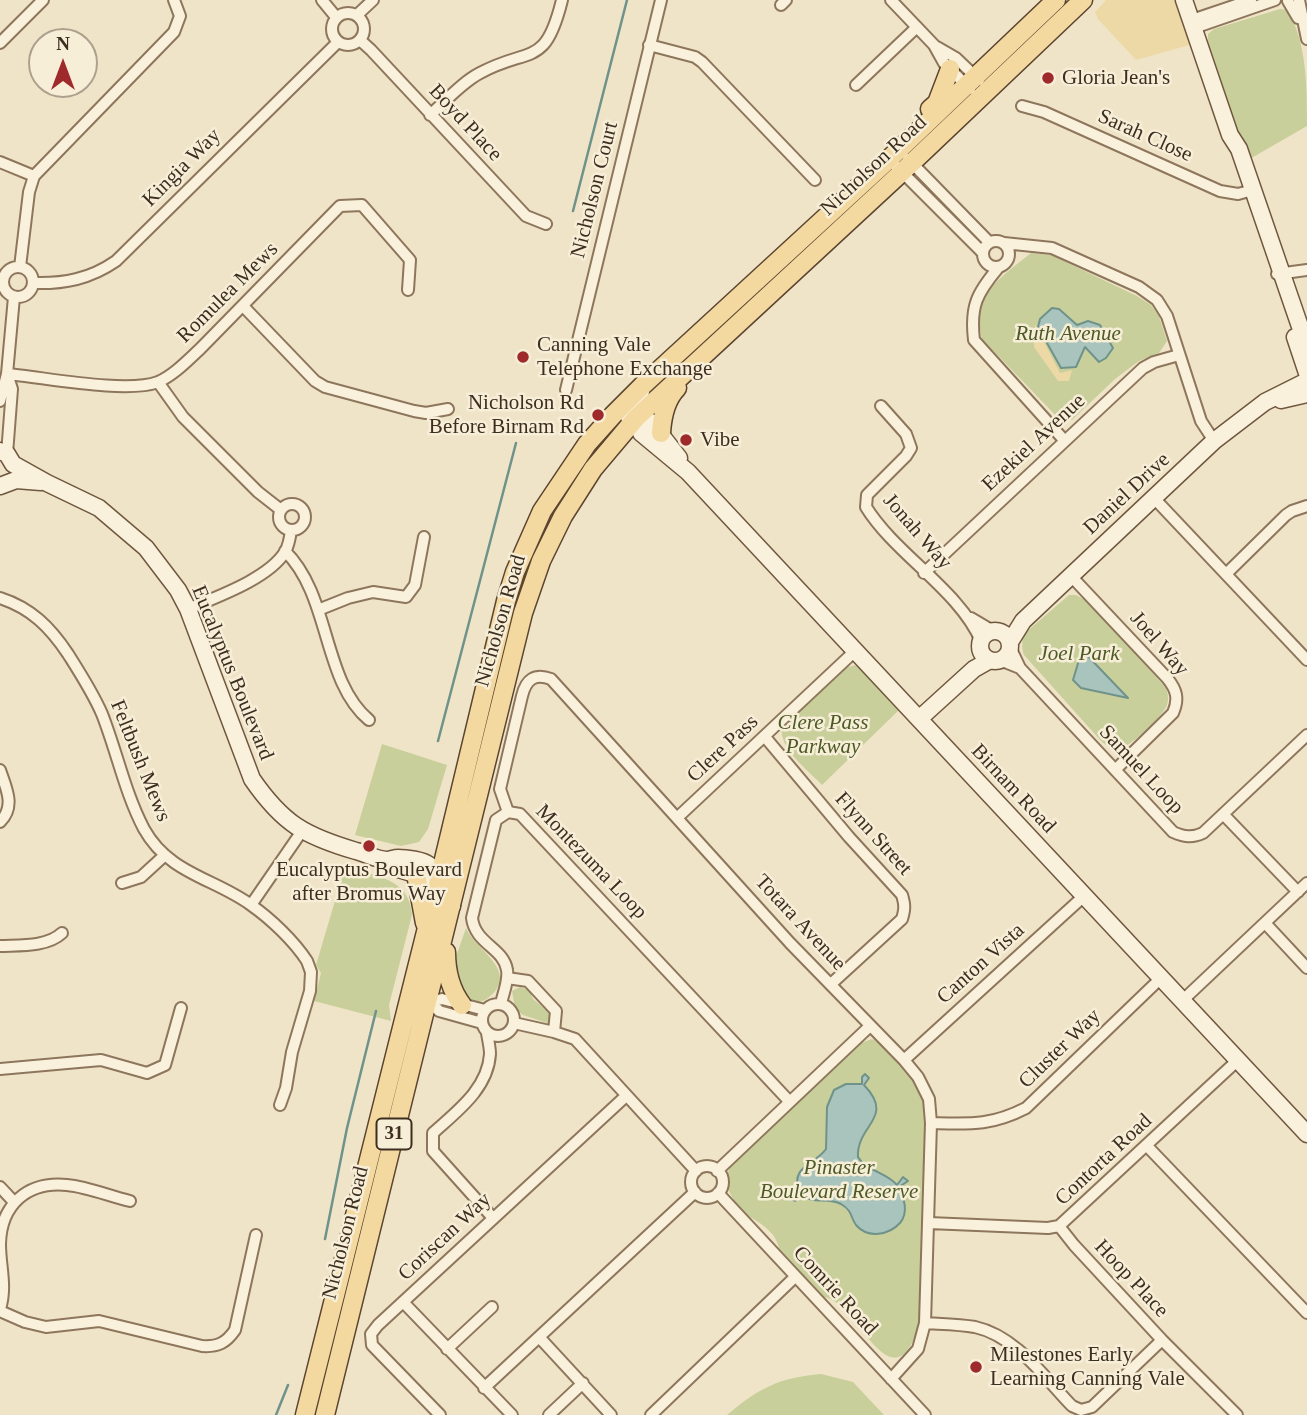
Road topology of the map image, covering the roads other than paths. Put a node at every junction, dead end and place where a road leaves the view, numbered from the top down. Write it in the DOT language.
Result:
graph roads {
  1 [pos="43,0"];
  2 [pos="174,0"];
  3 [pos="323,0"];
  4 [pos="373,0"];
  5 [pos="562,0"];
  6 [pos="661,0"];
  7 [pos="891,0"];
  8 [pos="1055,0"];
  9 [pos="1083,0"];
  10 [pos="1184,0"];
  11 [pos="1251,0"];
  12 [pos="1275,0"];
  13 [pos="1289,0"];
  14 [pos="1299,0"];
  15 [pos="358,15"];
  16 [pos="336,17"];
  17 [pos="1193,24"];
  18 [pos="1303,26"];
  19 [pos="917,27"];
  20 [pos="1307,39"];
  21 [pos="360,40"];
  22 [pos="338,42"];
  23 [pos="0,43"];
  24 [pos="649,46"];
  25 [pos="934,46"];
  26 [pos="950,69"];
  27 [pos="856,85"];
  28 [pos="977,88"];
  29 [pos="1022,106"];
  30 [pos="430,115"];
  31 [pos="901,161"];
  32 [pos="0,162"];
  33 [pos="34,176"];
  34 [pos="815,180"];
  35 [pos="1249,191"];
  36 [pos="546,224"];
  37 [pos="1004,243"];
  38 [pos="1030,245"];
  39 [pos="985,247"];
  40 [pos="1010,256"];
  41 [pos="993,266"];
  42 [pos="20,267"];
  43 [pos="1307,272"];
  44 [pos="1,277"];
  45 [pos="1281,279"];
  46 [pos="33,283"];
  47 [pos="780,285"];
  48 [pos="408,290"];
  49 [pos="14,297"];
  50 [pos="243,306"];
  51 [pos="1307,347"];
  52 [pos="1179,355"];
  53 [pos="7,373"];
  54 [pos="1307,373"];
  55 [pos="1307,381"];
  56 [pos="158,382"];
  57 [pos="642,386"];
  58 [pos="566,390"];
  59 [pos="1307,394"];
  60 [pos="0,401"];
  61 [pos="1265,402"];
  62 [pos="881,406"];
  63 [pos="448,409"];
  64 [pos="636,418"];
  65 [pos="661,433"];
  66 [pos="1064,440"];
  67 [pos="1214,441"];
  68 [pos="7,456"];
  69 [pos="688,472"];
  70 [pos="47,483"];
  71 [pos="5,484"];
  72 [pos="556,489"];
  73 [pos="1153,497"];
  74 [pos="1307,506"];
  75 [pos="281,510"];
  76 [pos="291,530"];
  77 [pos="424,537"];
  78 [pos="285,551"];
  79 [pos="924,573"];
  80 [pos="1226,575"];
  81 [pos="1071,576"];
  82 [pos="0,598"];
  83 [pos="188,609"];
  84 [pos="318,610"];
  85 [pos="995,645"];
  86 [pos="855,651"];
  87 [pos="1307,660"];
  88 [pos="919,719"];
  89 [pos="369,720"];
  90 [pos="1307,735"];
  91 [pos="765,737"];
  92 [pos="0,770"];
  93 [pos="1115,770"];
  94 [pos="508,812"];
  95 [pos="1223,814"];
  96 [pos="678,817"];
  97 [pos="0,822"];
  98 [pos="302,831"];
  99 [pos="465,853"];
  100 [pos="165,855"];
  101 [pos="387,860"];
  102 [pos="415,874"];
  103 [pos="440,876"];
  104 [pos="122,883"];
  105 [pos="1307,883"];
  106 [pos="1297,892"];
  107 [pos="1084,896"];
  108 [pos="251,905"];
  109 [pos="451,910"];
  110 [pos="1265,923"];
  111 [pos="426,930"];
  112 [pos="62,933"];
  113 [pos="0,946"];
  114 [pos="416,967"];
  115 [pos="1307,968"];
  116 [pos="507,978"];
  117 [pos="1161,978"];
  118 [pos="831,985"];
  119 [pos="1183,1000"];
  120 [pos="428,1001"];
  121 [pos="500,1004"];
  122 [pos="462,1005"];
  123 [pos="181,1008"];
  124 [pos="485,1010"];
  125 [pos="402,1023"];
  126 [pos="514,1023"];
  127 [pos="870,1026"];
  128 [pos="484,1028"];
  129 [pos="554,1032"];
  130 [pos="501,1036"];
  131 [pos="490,1053"];
  132 [pos="904,1060"];
  133 [pos="1238,1060"];
  134 [pos="0,1069"];
  135 [pos="626,1096"];
  136 [pos="789,1101"];
  137 [pos="280,1105"];
  138 [pos="931,1123"];
  139 [pos="1307,1134"];
  140 [pos="1147,1146"];
  141 [pos="696,1171"];
  142 [pos="717,1171"];
  143 [pos="0,1187"];
  144 [pos="695,1192"];
  145 [pos="718,1193"];
  146 [pos="130,1201"];
  147 [pos="14,1202"];
  148 [pos="494,1218"];
  149 [pos="929,1223"];
  150 [pos="1059,1226"];
  151 [pos="256,1235"];
  152 [pos="795,1278"];
  153 [pos="403,1302"];
  154 [pos="492,1307"];
  155 [pos="0,1310"];
  156 [pos="1307,1313"];
  157 [pos="925,1323"];
  158 [pos="539,1337"];
  159 [pos="1162,1340"];
  160 [pos="447,1349"];
  161 [pos="340,1355"];
  162 [pos="891,1379"];
  163 [pos="583,1383"];
  164 [pos="484,1388"];
  165 [pos="305,1415"];
  166 [pos="325,1415"];
  167 [pos="332,1415"];
  168 [pos="440,1415"];
  169 [pos="512,1415"];
  170 [pos="549,1415"];
  171 [pos="611,1415"];
  172 [pos="651,1415"];
  173 [pos="925,1415"];
  174 [pos="1237,1415"];
  1 -- 23 [label="street"];
  2 -- 33 [label="street"];
  3 -- 16 [label="street"];
  4 -- 15 [label="street"];
  5 -- 30 [label="street"];
  6 -- 24 [label="street, Nicholson Court"];
  7 -- 19 [label="street"];
  8 -- 28 [label="main road, Nicholson Road / 31"];
  9 -- 28 [label="main road, Nicholson Road / 31"];
  10 -- 17 [label="street"];
  11 -- 17 [label="street"];
  12 -- 17 [label="street"];
  13 -- 18 [label="street"];
  14 -- 18 [label="street"];
  15 -- 16 [label="street"];
  15 -- 21 [label="street"];
  16 -- 22 [label="street"];
  17 -- 35 [label="street"];
  18 -- 20 [label="street"];
  19 -- 25 [label="street"];
  19 -- 27 [label="street"];
  21 -- 22 [label="street"];
  21 -- 30 [label="street, Boyd Place"];
  22 -- 46 [label="street, Kingia Way"];
  24 -- 34 [label="street"];
  24 -- 58 [label="street, Nicholson Court"];
  25 -- 26 [label="street"];
  25 -- 28 [label="street"];
  26 -- 28 [label="street"];
  26 -- 31 [label="main road"];
  28 -- 31 [label="main road, Nicholson Road / 31"];
  29 -- 35 [label="street, Sarah Close"];
  30 -- 36 [label="street, Boyd Place"];
  31 -- 39 [label="street"];
  31 -- 47 [label="main road, Nicholson Road / 31"];
  31 -- 57 [label="main road, Nicholson Road / 31"];
  32 -- 33 [label="street"];
  33 -- 42 [label="street"];
  35 -- 45 [label="street"];
  37 -- 38 [label="street"];
  37 -- 39 [label="street"];
  37 -- 40 [label="street"];
  38 -- 40 [label="street"];
  38 -- 52 [label="street"];
  39 -- 41 [label="street"];
  40 -- 41 [label="street"];
  41 -- 66 [label="street"];
  42 -- 44 [label="street"];
  42 -- 46 [label="street"];
  43 -- 45 [label="street"];
  44 -- 49 [label="street"];
  45 -- 51 [label="street"];
  45 -- 54 [label="street"];
  46 -- 49 [label="street"];
  47 -- 64 [label="main road, Nicholson Road / 31"];
  47 -- 65 [label="main road"];
  48 -- 50 [label="street, Romulea Mews"];
  49 -- 53 [label="street"];
  50 -- 56 [label="street, Romulea Mews"];
  50 -- 63 [label="street"];
  52 -- 66 [label="street, Ezekiel Avenue"];
  52 -- 67 [label="street"];
  53 -- 56 [label="street, Romulea Mews"];
  53 -- 60 [label="street"];
  53 -- 68 [label="street"];
  55 -- 61 [label="street, Daniel Drive"];
  56 -- 75 [label="street"];
  57 -- 64 [label="street"];
  57 -- 72 [label="main road, Nicholson Road / 31"];
  59 -- 61 [label="street, Daniel Drive"];
  61 -- 67 [label="street, Daniel Drive"];
  62 -- 79 [label="street, Jonah Way"];
  64 -- 65 [label="street, Birnam Road"];
  64 -- 69 [label="street, Birnam Road"];
  64 -- 72 [label="street"];
  64 -- 99 [label="main road, Nicholson Road / 31"];
  65 -- 69 [label="street, Birnam Road"];
  66 -- 79 [label="street, Ezekiel Avenue"];
  67 -- 73 [label="street, Daniel Drive"];
  68 -- 70 [label="street, Eucalyptus Boulevard"];
  68 -- 71 [label="street, Eucalyptus Boulevard"];
  69 -- 86 [label="street, Birnam Road"];
  70 -- 71 [label="street, Eucalyptus Boulevard"];
  70 -- 83 [label="street, Eucalyptus Boulevard"];
  72 -- 103 [label="main road, Nicholson Road / 31"];
  73 -- 80 [label="street"];
  73 -- 81 [label="street, Daniel Drive"];
  74 -- 80 [label="street"];
  75 -- 76 [label="street"];
  75 -- 76 [label="street"];
  76 -- 78 [label="street"];
  77 -- 84 [label="street"];
  78 -- 83 [label="street"];
  78 -- 84 [label="street"];
  79 -- 85 [label="street, Jonah Way"];
  80 -- 87 [label="street"];
  81 -- 85 [label="street, Daniel Drive"];
  81 -- 93 [label="street, Joel Way"];
  82 -- 100 [label="street, Feltbush Mews"];
  83 -- 98 [label="street, Eucalyptus Boulevard"];
  84 -- 89 [label="street"];
  85 -- 88 [label="street"];
  85 -- 93 [label="street, Samuel Loop"];
  86 -- 88 [label="street, Birnam Road"];
  86 -- 91 [label="street, Clere Pass"];
  88 -- 107 [label="street, Birnam Road"];
  90 -- 95 [label="street, Samuel Loop"];
  91 -- 96 [label="street, Clere Pass"];
  91 -- 118 [label="street, Flynn Street"];
  92 -- 97 [label="street"];
  93 -- 95 [label="street, Samuel Loop"];
  94 -- 96 [label="street, Totara Avenue"];
  94 -- 116 [label="street, Montezuma Loop"];
  94 -- 136 [label="street, Montezuma Loop"];
  95 -- 106 [label="street"];
  96 -- 118 [label="street, Totara Avenue"];
  98 -- 101 [label="street, Eucalyptus Boulevard"];
  98 -- 108 [label="street"];
  99 -- 103 [label="street"];
  99 -- 109 [label="main road, Nicholson Road / 31"];
  100 -- 104 [label="street"];
  100 -- 108 [label="street, Feltbush Mews"];
  101 -- 102 [label="street, Eucalyptus Boulevard"];
  101 -- 103 [label="street, Eucalyptus Boulevard"];
  102 -- 103 [label="street, Eucalyptus Boulevard"];
  102 -- 111 [label="main road"];
  103 -- 109 [label="street"];
  103 -- 111 [label="main road, Nicholson Road / 31"];
  105 -- 106 [label="street"];
  106 -- 110 [label="street"];
  107 -- 117 [label="street, Birnam Road"];
  107 -- 132 [label="street, Canton Vista"];
  108 -- 137 [label="street, Feltbush Mews"];
  109 -- 120 [label="main road, Nicholson Road / 31"];
  109 -- 122 [label="main road"];
  110 -- 115 [label="street"];
  110 -- 119 [label="street"];
  111 -- 114 [label="main road, Nicholson Road / 31"];
  112 -- 113 [label="street"];
  114 -- 120 [label="street"];
  114 -- 125 [label="main road, Nicholson Road / 31"];
  116 -- 121 [label="street"];
  116 -- 129 [label="street"];
  117 -- 119 [label="street, Birnam Road"];
  117 -- 138 [label="street, Cluster Way"];
  118 -- 127 [label="street, Totara Avenue"];
  119 -- 133 [label="street, Birnam Road"];
  120 -- 122 [label="street"];
  120 -- 125 [label="street"];
  120 -- 128 [label="street"];
  120 -- 161 [label="main road, Nicholson Road / 31"];
  121 -- 124 [label="street"];
  121 -- 126 [label="street"];
  122 -- 124 [label="street"];
  123 -- 134 [label="street"];
  124 -- 128 [label="street"];
  125 -- 165 [label="main road, Nicholson Road / 31"];
  126 -- 129 [label="street"];
  126 -- 130 [label="street"];
  127 -- 132 [label="street, Totara Avenue"];
  127 -- 136 [label="street"];
  128 -- 130 [label="street"];
  128 -- 131 [label="street"];
  129 -- 135 [label="street"];
  130 -- 131 [label="street"];
  131 -- 148 [label="street"];
  132 -- 138 [label="street, Totara Avenue"];
  133 -- 139 [label="street, Birnam Road"];
  133 -- 140 [label="street, Contorta Road"];
  135 -- 141 [label="street"];
  135 -- 148 [label="street, Coriscan Way"];
  136 -- 142 [label="street"];
  138 -- 149 [label="street, Totara Avenue"];
  140 -- 150 [label="street, Contorta Road"];
  140 -- 156 [label="street"];
  141 -- 142 [label="street"];
  141 -- 144 [label="street"];
  142 -- 145 [label="street"];
  143 -- 147 [label="street"];
  144 -- 145 [label="street"];
  144 -- 158 [label="street"];
  145 -- 152 [label="street, Comrie Road"];
  146 -- 147 [label="street"];
  147 -- 155 [label="street"];
  148 -- 153 [label="street, Coriscan Way"];
  149 -- 150 [label="street, Contorta Road"];
  149 -- 157 [label="street, Totara Avenue"];
  150 -- 159 [label="street, Hoop Place"];
  151 -- 155 [label="street"];
  152 -- 162 [label="street, Comrie Road"];
  152 -- 172 [label="street"];
  153 -- 160 [label="street"];
  153 -- 168 [label="street, Coriscan Way"];
  154 -- 160 [label="street"];
  157 -- 159 [label="street"];
  157 -- 162 [label="street, Totara Avenue"];
  158 -- 163 [label="street"];
  158 -- 164 [label="street"];
  159 -- 174 [label="street, Hoop Place"];
  160 -- 164 [label="street"];
  161 -- 166 [label="main road, Nicholson Road / 31"];
  161 -- 167 [label="main road"];
  162 -- 173 [label="street, Comrie Road"];
  163 -- 170 [label="street"];
  163 -- 171 [label="street"];
  164 -- 169 [label="street"];
}
